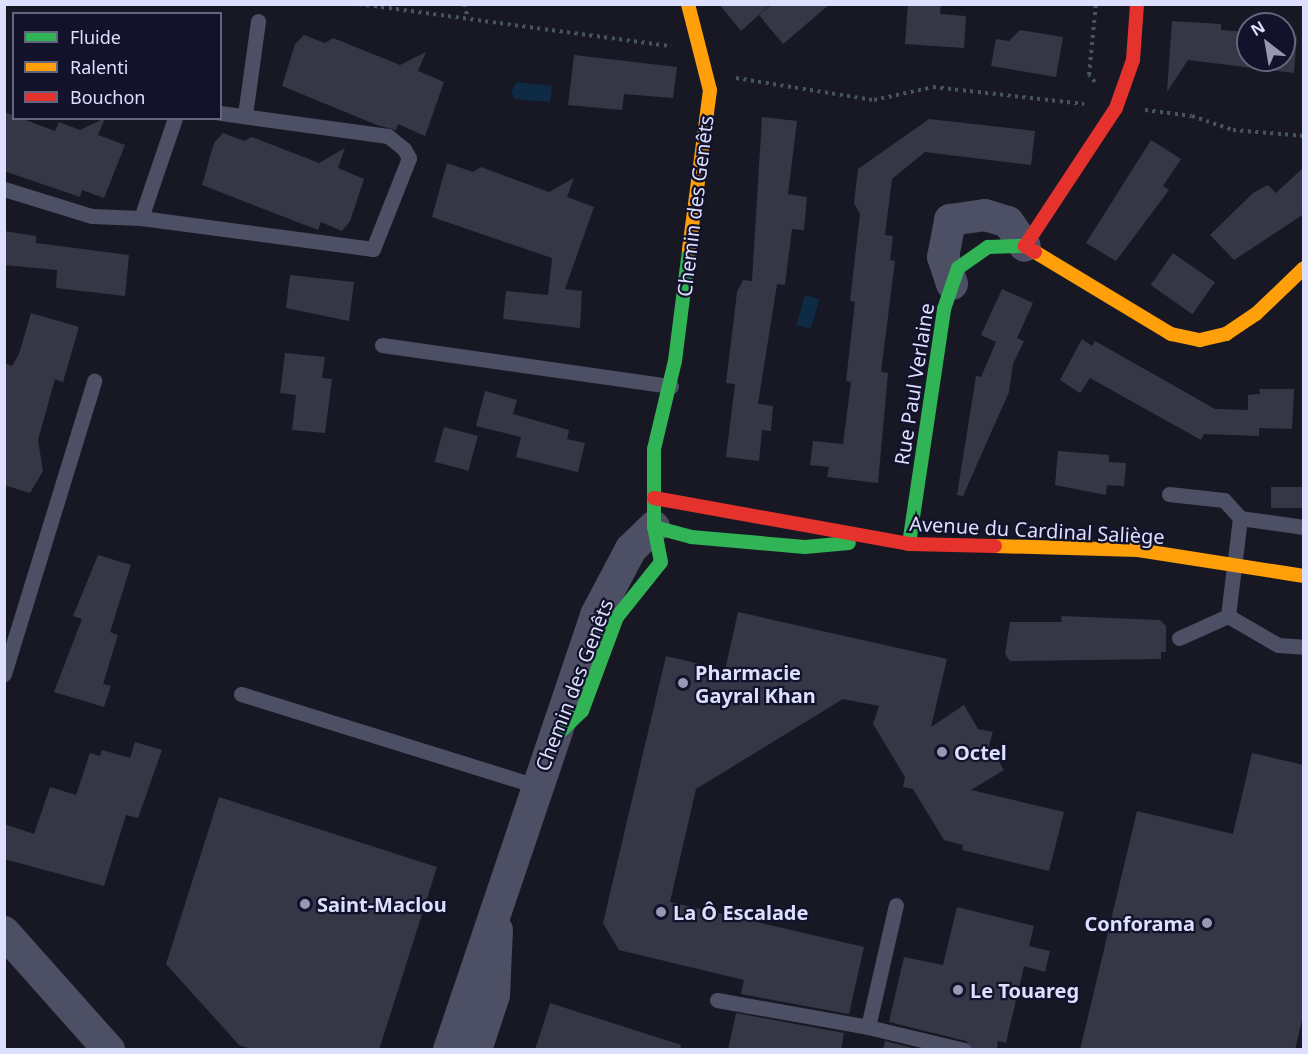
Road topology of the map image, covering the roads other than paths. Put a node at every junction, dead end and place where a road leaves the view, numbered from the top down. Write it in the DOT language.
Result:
graph roads {
  1 [pos="688,4"];
  2 [pos="1137,4"];
  3 [pos="258,21"];
  4 [pos="222,113"];
  5 [pos="245,115"];
  6 [pos="174,120"];
  7 [pos="4,189"];
  8 [pos="141,218"];
  9 [pos="1025,246"];
  10 [pos="1304,268"];
  11 [pos="952,284"];
  12 [pos="382,345"];
  13 [pos="94,381"];
  14 [pos="671,386"];
  15 [pos="1169,494"];
  16 [pos="654,513"];
  17 [pos="1240,518"];
  18 [pos="1304,527"];
  19 [pos="875,540"];
  20 [pos="909,544"];
  21 [pos="1231,565"];
  22 [pos="1304,576"];
  23 [pos="1228,616"];
  24 [pos="1179,638"];
  25 [pos="1304,647"];
  26 [pos="4,674"];
  27 [pos="241,694"];
  28 [pos="536,786"];
  29 [pos="497,900"];
  30 [pos="896,905"];
  31 [pos="4,932"];
  32 [pos="717,1000"];
  33 [pos="868,1027"];
  34 [pos="109,1050"];
  35 [pos="449,1050"];
  36 [pos="476,1050"];
  37 [pos="964,1050"];
  1 -- 14 [label="street, Chemin des Genêts"];
  2 -- 9 [label="street"];
  3 -- 5 [label="lane"];
  4 -- 5 [label="lane"];
  5 -- 8 [label="lane"];
  6 -- 8 [label="lane"];
  7 -- 8 [label="lane"];
  9 -- 10 [label="street"];
  9 -- 11 [label="street, Rue Paul Verlaine"];
  9 -- 11 [label="street"];
  11 -- 20 [label="street, Rue Paul Verlaine"];
  12 -- 14 [label="lane"];
  13 -- 26 [label="lane"];
  14 -- 16 [label="street, Chemin des Genêts"];
  15 -- 17 [label="lane"];
  16 -- 19 [label="street"];
  16 -- 19 [label="street"];
  16 -- 28 [label="street, Chemin des Genêts"];
  17 -- 18 [label="lane"];
  17 -- 21 [label="lane"];
  19 -- 20 [label="street, Avenue du Cardinal Saliège"];
  20 -- 21 [label="street, Avenue du Cardinal Saliège"];
  21 -- 22 [label="street, Avenue du Cardinal Saliège"];
  21 -- 23 [label="lane"];
  23 -- 24 [label="lane"];
  23 -- 25 [label="lane"];
  27 -- 28 [label="lane"];
  28 -- 29 [label="street, Chemin des Genêts"];
  29 -- 35 [label="street, Chemin des Genêts"];
  29 -- 36 [label="street"];
  30 -- 33 [label="lane"];
  31 -- 34 [label="street"];
  32 -- 33 [label="lane"];
  33 -- 37 [label="lane"];
}
